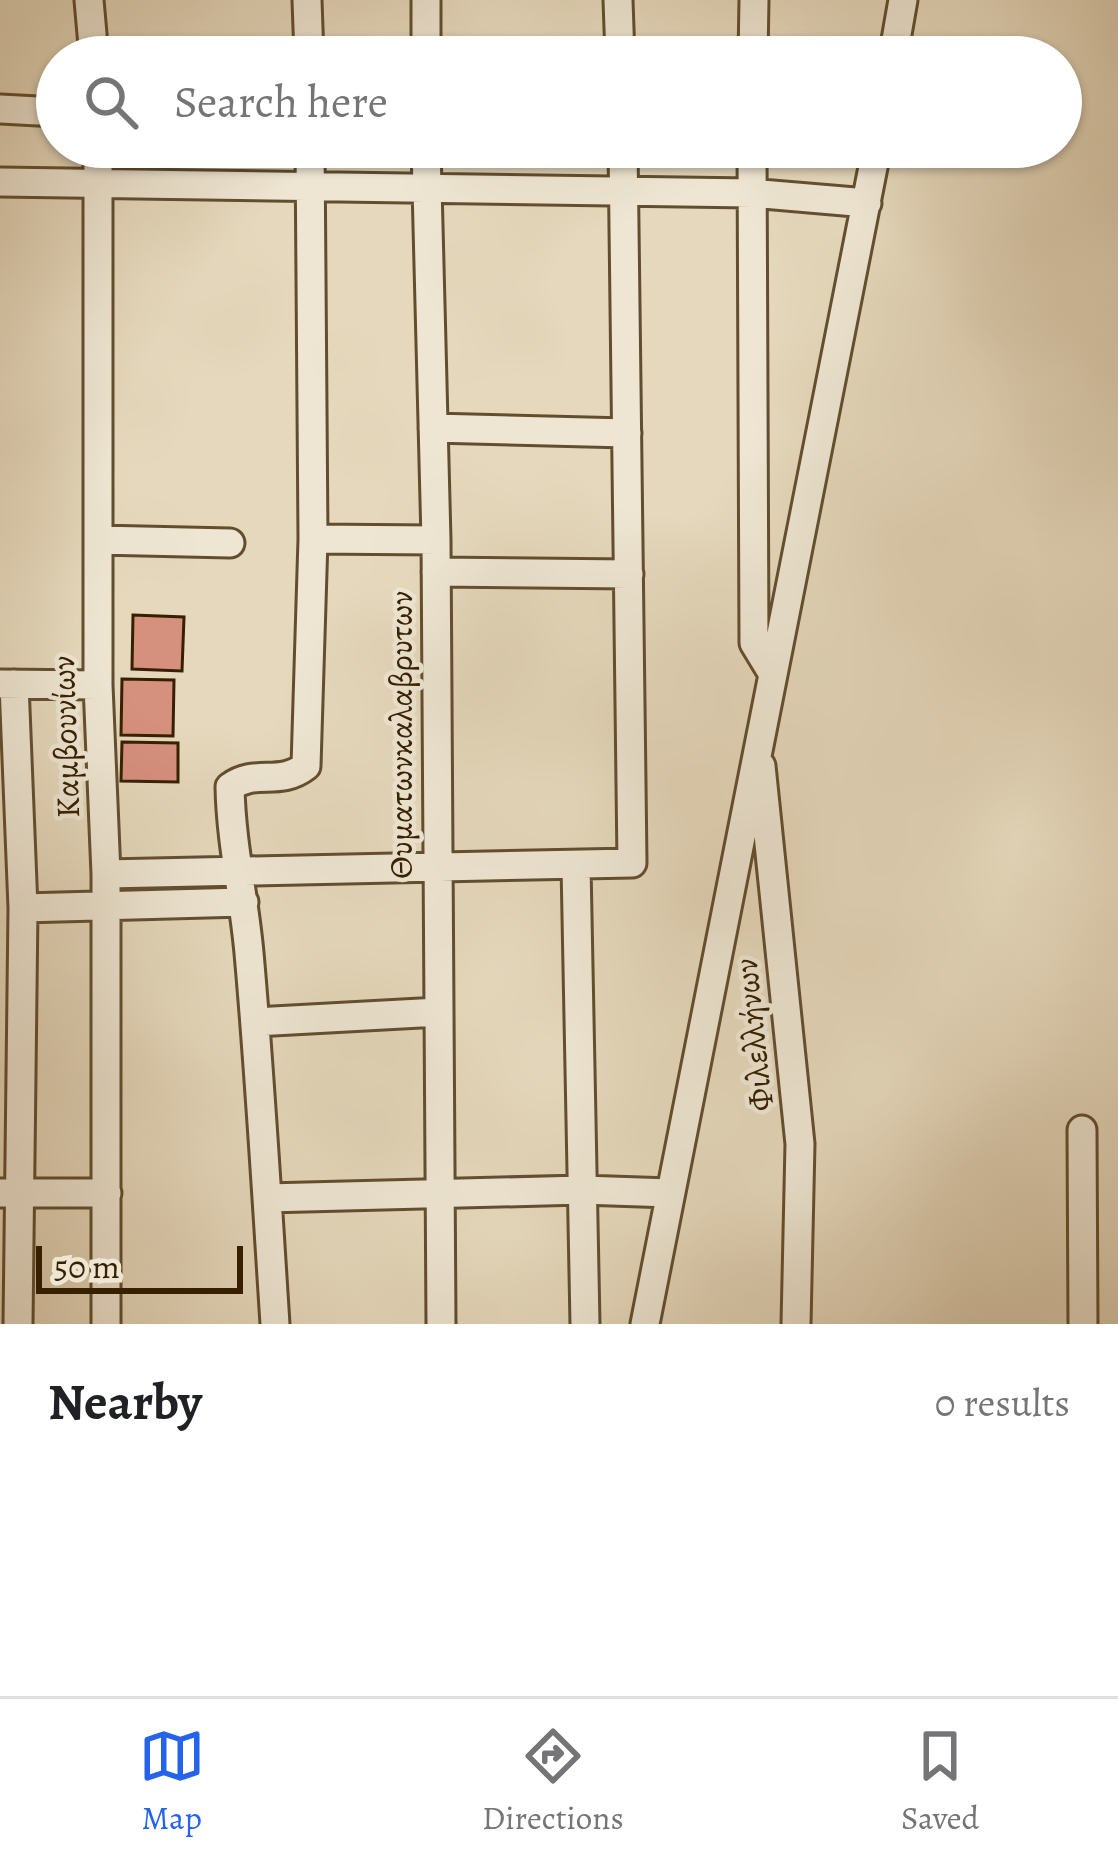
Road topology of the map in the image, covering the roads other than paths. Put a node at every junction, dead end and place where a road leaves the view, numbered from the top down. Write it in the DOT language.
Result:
graph roads {
  1 [pos="89,0"];
  2 [pos="307,0"];
  3 [pos="426,0"];
  4 [pos="618,0"];
  5 [pos="754,0"];
  6 [pos="903,0"];
  7 [pos="92,36"];
  8 [pos="308,36"];
  9 [pos="426,36"];
  10 [pos="619,36"];
  11 [pos="753,36"];
  12 [pos="897,36"];
  13 [pos="0,109"];
  14 [pos="36,111"];
  15 [pos="99,168"];
  16 [pos="311,168"];
  17 [pos="427,168"];
  18 [pos="623,168"];
  19 [pos="752,168"];
  20 [pos="873,168"];
  21 [pos="0,182"];
  22 [pos="311,185"];
  23 [pos="99,186"];
  24 [pos="427,186"];
  25 [pos="624,191"];
  26 [pos="751,194"];
  27 [pos="867,203"];
  28 [pos="433,428"];
  29 [pos="627,433"];
  30 [pos="313,538"];
  31 [pos="98,540"];
  32 [pos="436,541"];
  33 [pos="230,543"];
  34 [pos="436,572"];
  35 [pos="629,574"];
  36 [pos="771,671"];
  37 [pos="7,684"];
  38 [pos="98,685"];
  39 [pos="758,739"];
  40 [pos="576,865"];
  41 [pos="436,868"];
  42 [pos="106,874"];
  43 [pos="238,874"];
  44 [pos="244,902"];
  45 [pos="106,905"];
  46 [pos="22,908"];
  47 [pos="439,1012"];
  48 [pos="255,1022"];
  49 [pos="1082,1130"];
  50 [pos="582,1190"];
  51 [pos="10,1193"];
  52 [pos="107,1193"];
  53 [pos="670,1193"];
  54 [pos="442,1194"];
  55 [pos="267,1198"];
  56 [pos="18,1324"];
  57 [pos="106,1324"];
  58 [pos="275,1324"];
  59 [pos="441,1324"];
  60 [pos="585,1324"];
  61 [pos="645,1324"];
  62 [pos="796,1324"];
  63 [pos="1083,1324"];
  1 -- 7 [label="street"];
  2 -- 8 [label="street"];
  3 -- 9 [label="street"];
  4 -- 10 [label="street"];
  5 -- 11 [label="street"];
  6 -- 12 [label="street"];
  13 -- 14 [label="street"];
  15 -- 23 [label="street, Καμβουνίων"];
  16 -- 22 [label="street"];
  17 -- 24 [label="street, Θυματωνκαλαβρυτων"];
  18 -- 25 [label="street"];
  19 -- 26 [label="street"];
  20 -- 27 [label="street"];
  21 -- 23 [label="street"];
  22 -- 23 [label="street"];
  22 -- 24 [label="street"];
  22 -- 30 [label="street"];
  23 -- 31 [label="street, Καμβουνίων"];
  24 -- 25 [label="street"];
  24 -- 28 [label="street, Θυματωνκαλαβρυτων"];
  25 -- 26 [label="street"];
  25 -- 29 [label="street"];
  26 -- 27 [label="street"];
  26 -- 36 [label="street"];
  27 -- 36 [label="street"];
  28 -- 29 [label="street"];
  28 -- 32 [label="street, Θυματωνκαλαβρυτων"];
  29 -- 35 [label="street"];
  30 -- 32 [label="street"];
  30 -- 43 [label="street"];
  31 -- 33 [label="street"];
  31 -- 38 [label="street, Καμβουνίων"];
  32 -- 34 [label="street, Θυματωνκαλαβρυτων"];
  34 -- 35 [label="street"];
  34 -- 41 [label="street, Θυματωνκαλαβρυτων"];
  35 -- 40 [label="street"];
  36 -- 39 [label="street"];
  37 -- 38 [label="street"];
  37 -- 46 [label="street"];
  38 -- 42 [label="street, Καμβουνίων"];
  39 -- 53 [label="street"];
  39 -- 62 [label="street, Φιλελλήνων"];
  40 -- 41 [label="street"];
  40 -- 50 [label="street"];
  41 -- 43 [label="street"];
  41 -- 47 [label="street, Θυματωνκαλαβρυτων"];
  42 -- 43 [label="street"];
  42 -- 45 [label="street, Καμβουνίων"];
  43 -- 44 [label="street"];
  44 -- 45 [label="street"];
  44 -- 48 [label="street"];
  45 -- 46 [label="street"];
  45 -- 52 [label="street, Καμβουνίων"];
  46 -- 51 [label="street"];
  47 -- 48 [label="street"];
  47 -- 54 [label="street, Θυματωνκαλαβρυτων"];
  48 -- 55 [label="street"];
  49 -- 63 [label="street"];
  50 -- 53 [label="street"];
  50 -- 54 [label="street"];
  50 -- 60 [label="street"];
  51 -- 52 [label="street"];
  51 -- 56 [label="street"];
  52 -- 57 [label="street, Καμβουνίων"];
  53 -- 61 [label="street"];
  54 -- 55 [label="street"];
  54 -- 59 [label="street, Θυματωνκαλαβρυτων"];
  55 -- 58 [label="street"];
}
